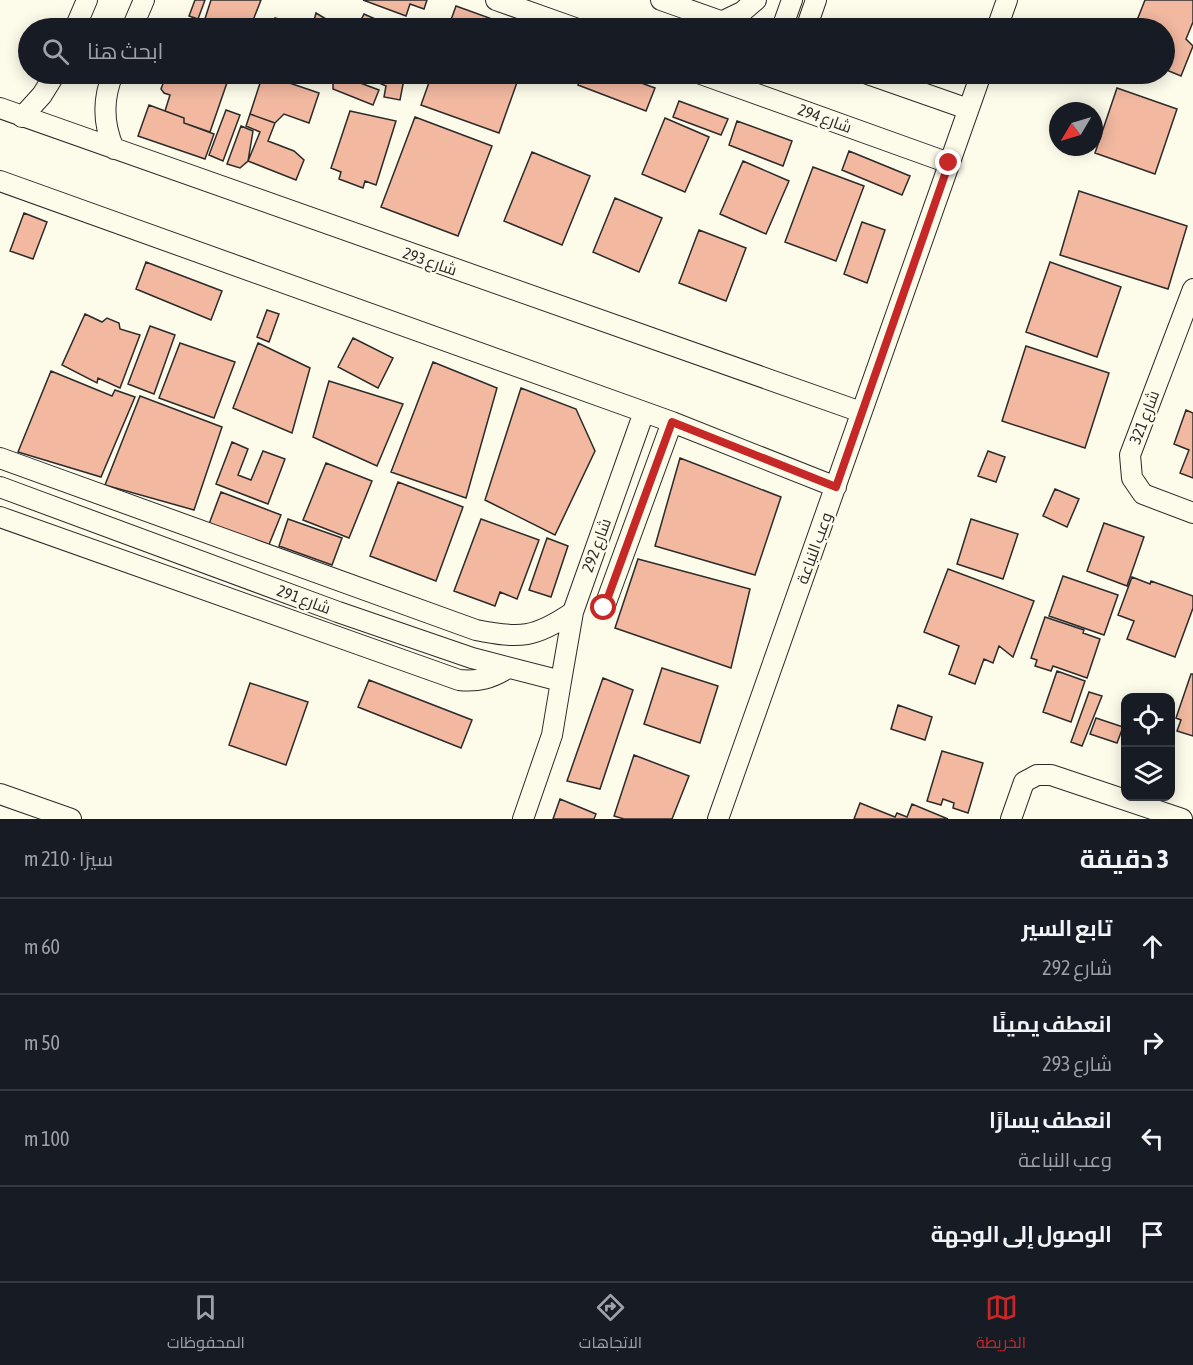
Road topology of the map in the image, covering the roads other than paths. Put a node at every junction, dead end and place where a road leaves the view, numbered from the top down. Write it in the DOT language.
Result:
graph roads {
  1 [pos="87,0"];
  2 [pos="144,0"];
  3 [pos="496,0"];
  4 [pos="661,0"];
  5 [pos="756,0"];
  6 [pos="792,0"];
  7 [pos="816,0"];
  8 [pos="1007,0"];
  9 [pos="79,18"];
  10 [pos="136,18"];
  11 [pos="547,18"];
  12 [pos="710,18"];
  13 [pos="729,18"];
  14 [pos="786,18"];
  15 [pos="810,18"];
  16 [pos="1001,18"];
  17 [pos="49,84"];
  18 [pos="110,84"];
  19 [pos="729,84"];
  20 [pos="897,84"];
  21 [pos="977,84"];
  22 [pos="0,108"];
  23 [pos="968,108"];
  24 [pos="22,117"];
  25 [pos="114,149"];
  26 [pos="949,163"];
  27 [pos="0,181"];
  28 [pos="1193,289"];
  29 [pos="644,412"];
  30 [pos="861,412"];
  31 [pos="672,422"];
  32 [pos="0,459"];
  33 [pos="0,487"];
  34 [pos="836,487"];
  35 [pos="83,489"];
  36 [pos="65,511"];
  37 [pos="1193,513"];
  38 [pos="0,517"];
  39 [pos="46,533"];
  40 [pos="269,586"];
  41 [pos="604,608"];
  42 [pos="261,609"];
  43 [pos="338,612"];
  44 [pos="573,612"];
  45 [pos="330,634"];
  46 [pos="508,668"];
  47 [pos="561,681"];
  48 [pos="0,794"];
  49 [pos="71,819"];
  50 [pos="523,819"];
  51 [pos="718,819"];
  52 [pos="1011,819"];
  53 [pos="1182,819"];
  1 -- 9 [label="street"];
  2 -- 10 [label="street"];
  3 -- 11 [label="street"];
  4 -- 12 [label="street"];
  5 -- 13 [label="street"];
  6 -- 14 [label="street"];
  7 -- 15 [label="street"];
  8 -- 16 [label="street"];
  17 -- 24 [label="street"];
  18 -- 25 [label="street"];
  19 -- 26 [label="street, شارع 294"];
  20 -- 23 [label="street"];
  21 -- 23 [label="street, وعب النباعة"];
  22 -- 24 [label="street, شارع 293"];
  23 -- 26 [label="street, وعب النباعة"];
  24 -- 25 [label="street, شارع 293"];
  25 -- 30 [label="street, شارع 293"];
  26 -- 30 [label="street, وعب النباعة"];
  27 -- 29 [label="street"];
  28 -- 37 [label="street, شارع 321"];
  29 -- 31 [label="street"];
  29 -- 44 [label="street, شارع 292"];
  30 -- 34 [label="street, وعب النباعة"];
  31 -- 34 [label="street"];
  31 -- 41 [label="street, شارع 292"];
  32 -- 35 [label="street"];
  33 -- 36 [label="street, شارع 291"];
  34 -- 51 [label="street, وعب النباعة"];
  35 -- 36 [label="street"];
  35 -- 44 [label="street"];
  36 -- 39 [label="street"];
  36 -- 40 [label="street, شارع 291"];
  38 -- 39 [label="street"];
  39 -- 42 [label="street"];
  40 -- 42 [label="street"];
  40 -- 43 [label="street, شارع 291"];
  42 -- 45 [label="street"];
  43 -- 45 [label="street"];
  43 -- 46 [label="street, شارع 291"];
  44 -- 47 [label="street, شارع 292"];
  45 -- 46 [label="street"];
  46 -- 47 [label="street, شارع 291"];
  47 -- 50 [label="street"];
  48 -- 49 [label="street"];
  52 -- 53 [label="street"];
}
